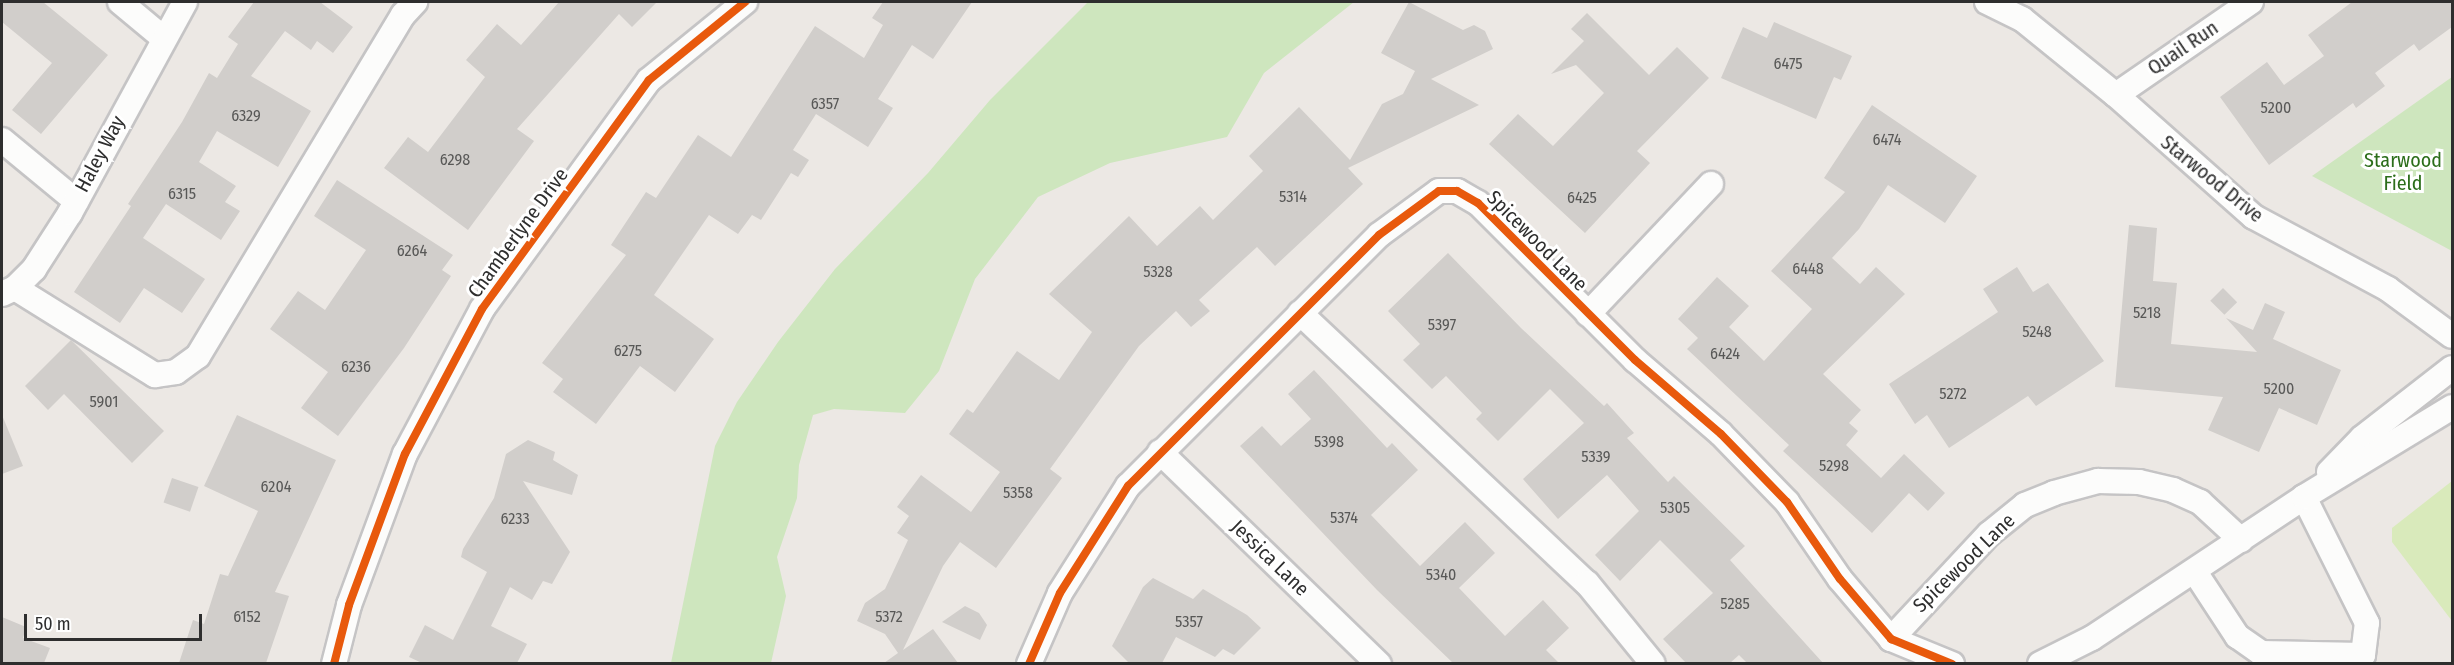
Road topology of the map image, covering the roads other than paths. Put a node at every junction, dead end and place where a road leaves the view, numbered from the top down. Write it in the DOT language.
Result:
graph roads {
  1 [pos="120,2"];
  2 [pos="185,2"];
  3 [pos="415,2"];
  4 [pos="745,2"];
  5 [pos="1987,2"];
  6 [pos="2251,2"];
  7 [pos="162,37"];
  8 [pos="2115,94"];
  9 [pos="2,140"];
  10 [pos="1711,184"];
  11 [pos="76,201"];
  12 [pos="8,291"];
  13 [pos="1300,313"];
  14 [pos="1588,314"];
  15 [pos="2452,336"];
  16 [pos="2452,368"];
  17 [pos="2452,407"];
  18 [pos="1160,452"];
  19 [pos="2304,497"];
  20 [pos="2241,540"];
  21 [pos="2195,572"];
  22 [pos="1891,639"];
  23 [pos="334,663"];
  24 [pos="1029,663"];
  25 [pos="1379,663"];
  26 [pos="1653,663"];
  27 [pos="1952,663"];
  28 [pos="2040,663"];
  1 -- 7 [label="street"];
  2 -- 7 [label="street, Haley Way"];
  3 -- 12 [label="street"];
  4 -- 23 [label="street, Chamberlyne Drive"];
  5 -- 8 [label="street, Starwood Drive"];
  6 -- 8 [label="street, Quail Run"];
  7 -- 11 [label="street, Haley Way"];
  8 -- 15 [label="street, Starwood Drive"];
  9 -- 11 [label="street"];
  10 -- 14 [label="street"];
  11 -- 12 [label="street, Haley Way"];
  13 -- 14 [label="street, Spicewood Lane"];
  13 -- 18 [label="street, Spicewood Lane"];
  13 -- 26 [label="street"];
  14 -- 22 [label="street, Spicewood Lane"];
  16 -- 19 [label="street"];
  17 -- 19 [label="street"];
  18 -- 24 [label="street, Spicewood Lane"];
  18 -- 25 [label="street, Jessica Lane"];
  19 -- 20 [label="street"];
  19 -- 21 [label="street"];
  20 -- 21 [label="street"];
  20 -- 22 [label="street, Spicewood Lane"];
  21 -- 28 [label="street"];
  22 -- 27 [label="street, Spicewood Lane"];
}
